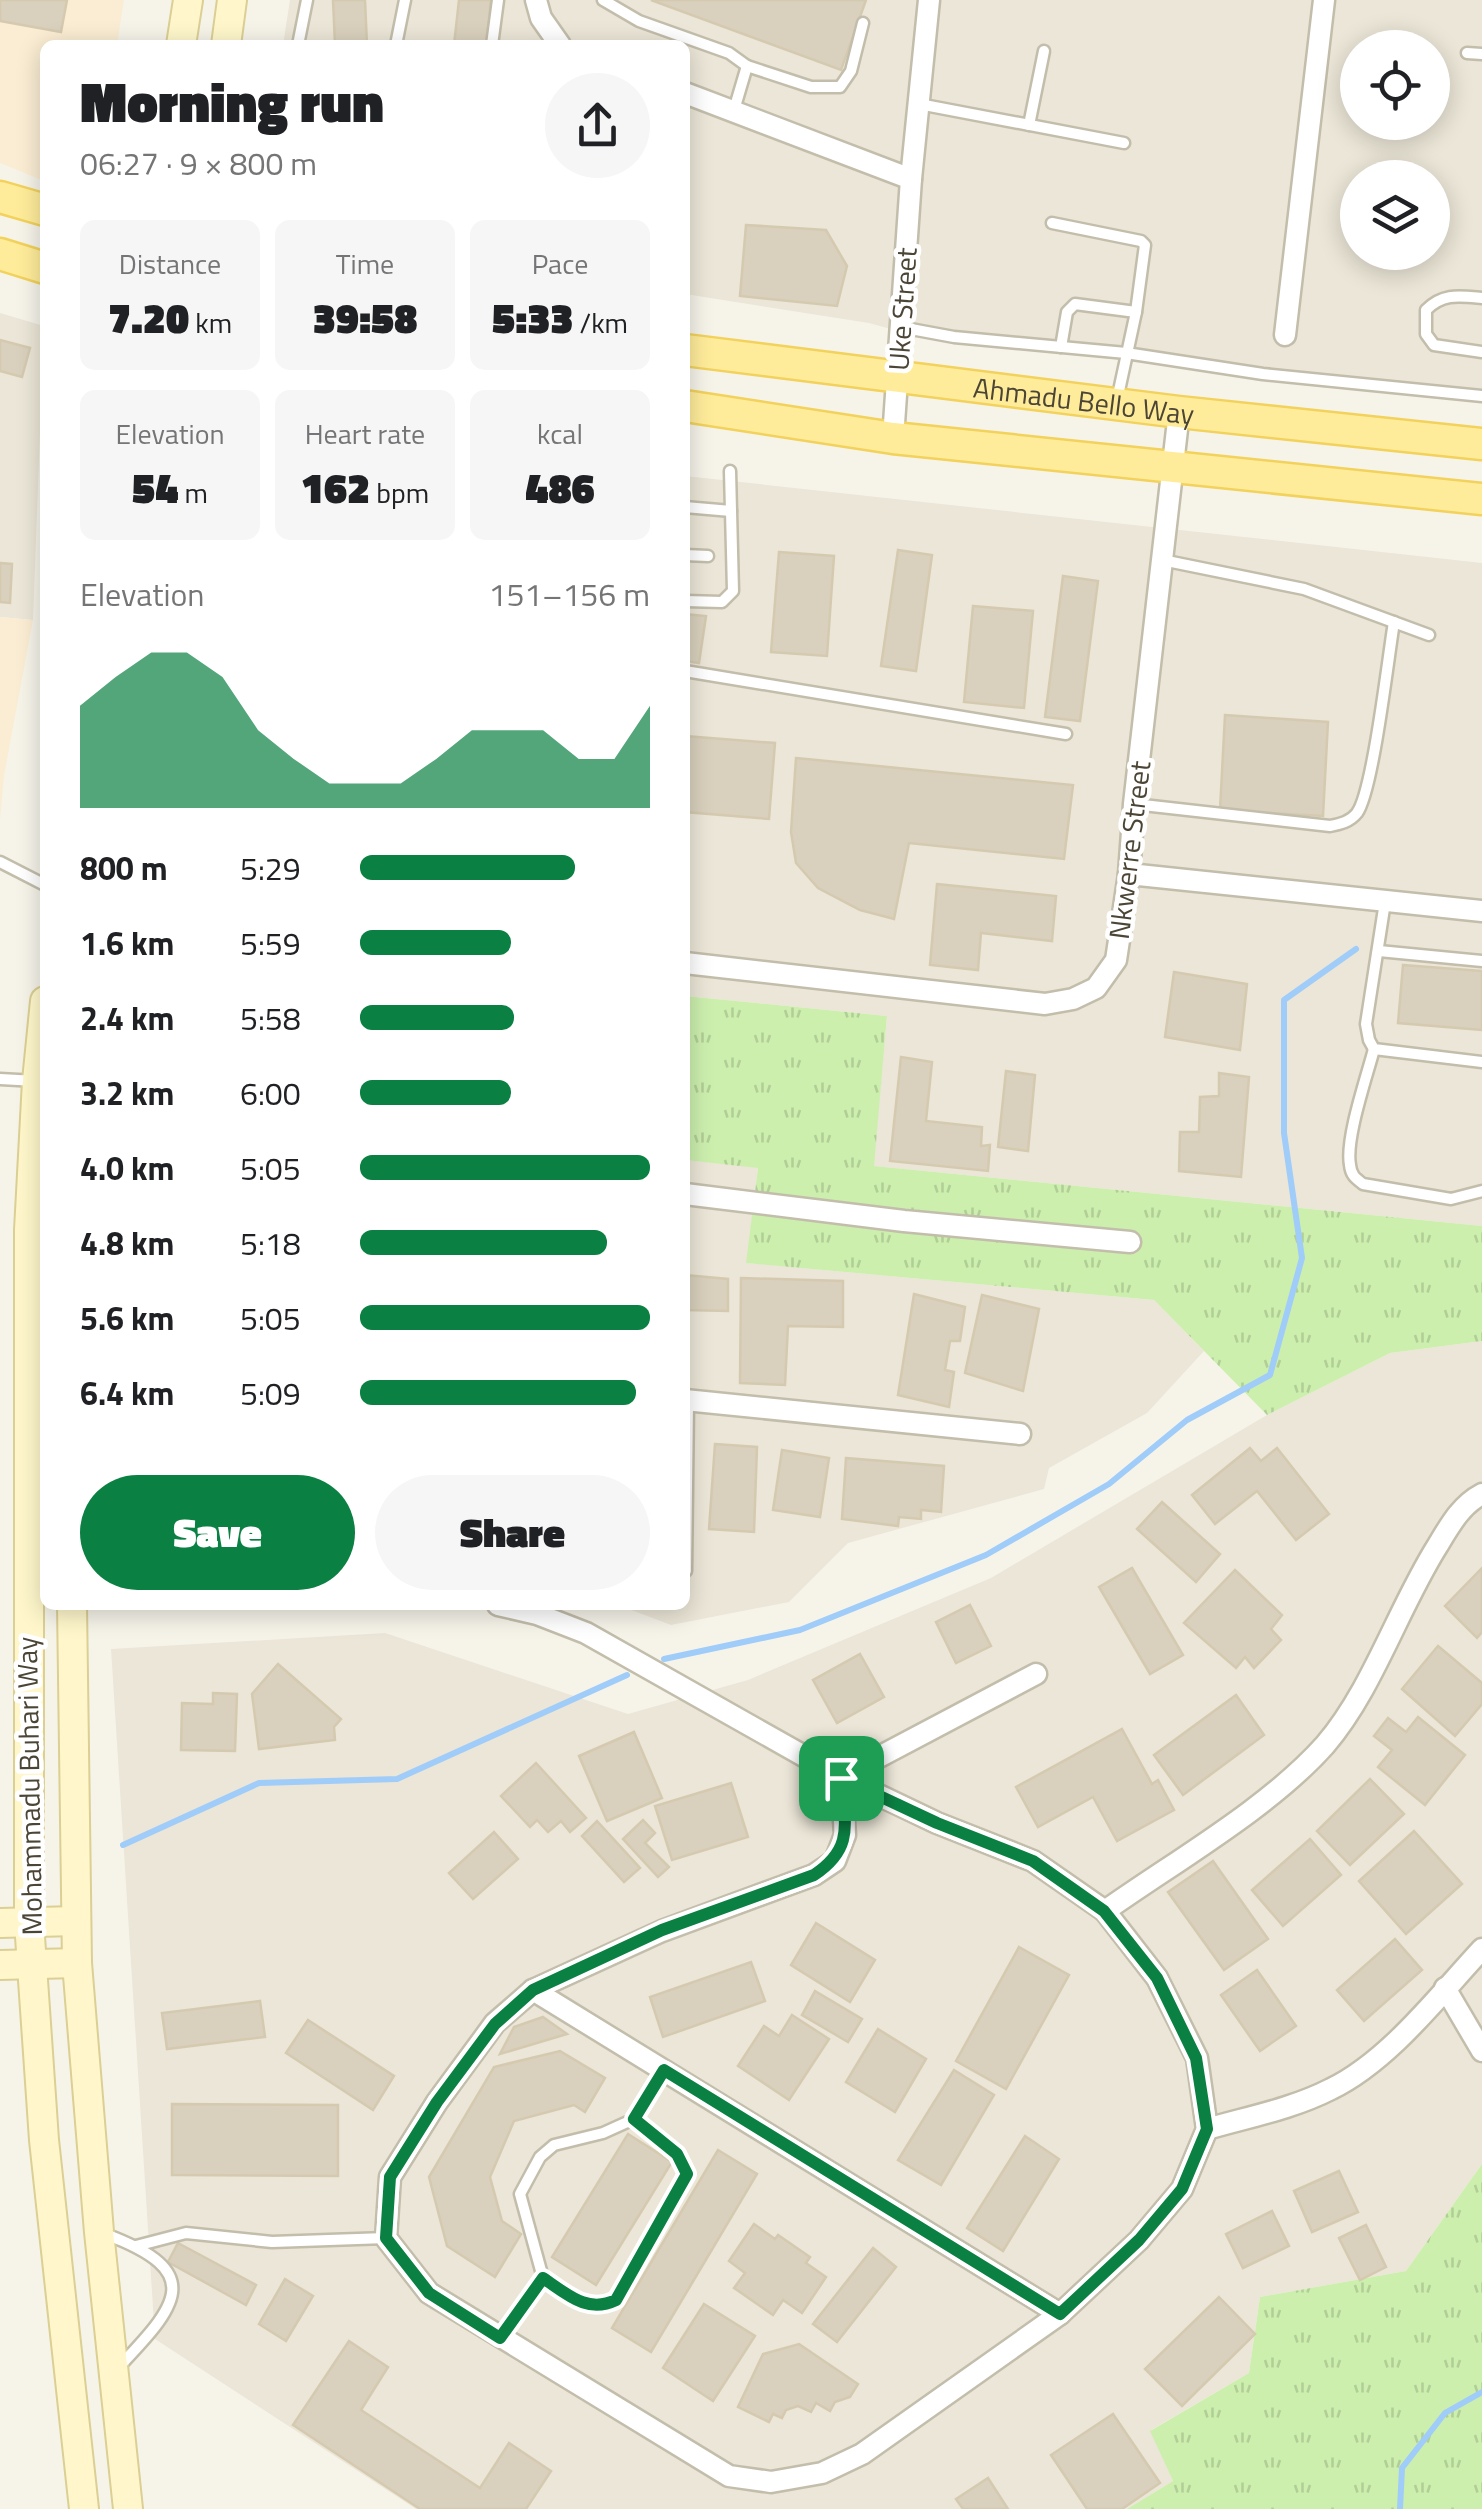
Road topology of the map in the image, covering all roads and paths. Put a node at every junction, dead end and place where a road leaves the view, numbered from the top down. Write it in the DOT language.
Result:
graph roads {
  1 [pos="188,0"];
  2 [pos="232,0"];
  3 [pos="307,0"];
  4 [pos="405,0"];
  5 [pos="498,0"];
  6 [pos="536,0"];
  7 [pos="603,0"];
  8 [pos="929,0"];
  9 [pos="1324,0"];
  10 [pos="863,23"];
  11 [pos="182,40"];
  12 [pos="227,40"];
  13 [pos="299,40"];
  14 [pos="397,40"];
  15 [pos="493,40"];
  16 [pos="556,40"];
  17 [pos="1044,51"];
  18 [pos="1467,52"];
  19 [pos="1482,54"];
  20 [pos="747,66"];
  21 [pos="690,95"];
  22 [pos="918,104"];
  23 [pos="734,110"];
  24 [pos="1030,125"];
  25 [pos="1124,143"];
  26 [pos="911,180"];
  27 [pos="0,197"];
  28 [pos="40,207"];
  29 [pos="1052,223"];
  30 [pos="0,254"];
  31 [pos="40,268"];
  32 [pos="1482,298"];
  33 [pos="1136,312"];
  34 [pos="900,327"];
  35 [pos="1285,335"];
  36 [pos="1061,347"];
  37 [pos="690,351"];
  38 [pos="1482,352"];
  39 [pos="1126,353"];
  40 [pos="896,378"];
  41 [pos="1482,396"];
  42 [pos="1116,405"];
  43 [pos="690,407"];
  44 [pos="1179,412"];
  45 [pos="893,438"];
  46 [pos="1482,444"];
  47 [pos="1174,468"];
  48 [pos="730,471"];
  49 [pos="1482,499"];
  50 [pos="690,507"];
  51 [pos="732,511"];
  52 [pos="690,554"];
  53 [pos="708,556"];
  54 [pos="1162,560"];
  55 [pos="690,601"];
  56 [pos="1394,622"];
  57 [pos="1428,635"];
  58 [pos="690,672"];
  59 [pos="1066,734"];
  60 [pos="1134,804"];
  61 [pos="0,862"];
  62 [pos="1129,874"];
  63 [pos="40,882"];
  64 [pos="1385,901"];
  65 [pos="1482,911"];
  66 [pos="1378,951"];
  67 [pos="1482,961"];
  68 [pos="690,964"];
  69 [pos="1374,1049"];
  70 [pos="40,1051"];
  71 [pos="1482,1062"];
  72 [pos="0,1079"];
  73 [pos="37,1081"];
  74 [pos="1482,1190"];
  75 [pos="690,1195"];
  76 [pos="1130,1242"];
  77 [pos="690,1400"];
  78 [pos="1020,1434"];
  79 [pos="1482,1494"];
  80 [pos="36,1572"];
  81 [pos="72,1610"];
  82 [pos="520,1610"];
  83 [pos="1036,1674"];
  84 [pos="841,1778"];
  85 [pos="1104,1911"];
  86 [pos="75,1921"];
  87 [pos="29,1922"];
  88 [pos="0,1924"];
  89 [pos="1482,1948"];
  90 [pos="77,1963"];
  91 [pos="0,1964"];
  92 [pos="31,1965"];
  93 [pos="1445,1988"];
  94 [pos="533,1990"];
  95 [pos="1482,2051"];
  96 [pos="664,2070"];
  97 [pos="634,2119"];
  98 [pos="1207,2129"];
  99 [pos="99,2232"];
  100 [pos="386,2238"];
  101 [pos="136,2246"];
  102 [pos="543,2278"];
  103 [pos="1060,2314"];
  104 [pos="500,2338"];
  105 [pos="113,2373"];
  106 [pos="84,2509"];
  107 [pos="128,2509"];
  1 -- 11 [label="main road"];
  2 -- 12 [label="main road"];
  3 -- 13 [label="lane"];
  4 -- 14 [label="lane"];
  5 -- 15 [label="lane"];
  6 -- 16 [label="street"];
  7 -- 20 [label="lane"];
  8 -- 22 [label="street, Uke Street"];
  9 -- 35 [label="street"];
  10 -- 20 [label="lane"];
  17 -- 24 [label="lane"];
  18 -- 19 [label="lane"];
  20 -- 23 [label="lane"];
  21 -- 23 [label="street"];
  22 -- 24 [label="lane"];
  22 -- 26 [label="street, Uke Street"];
  23 -- 26 [label="street"];
  24 -- 25 [label="lane"];
  26 -- 34 [label="street, Uke Street"];
  27 -- 28 [label="main road"];
  29 -- 33 [label="lane"];
  30 -- 31 [label="main road"];
  32 -- 38 [label="lane"];
  33 -- 36 [label="lane"];
  33 -- 39 [label="lane"];
  34 -- 36 [label="lane"];
  34 -- 40 [label="street, Uke Street"];
  36 -- 39 [label="lane"];
  37 -- 40 [label="main road, Ahmadu Bello Way"];
  39 -- 41 [label="lane"];
  39 -- 42 [label="lane"];
  40 -- 42 [label="main road, Ahmadu Bello Way"];
  40 -- 45 [label="street, Uke Street"];
  42 -- 44 [label="main road, Ahmadu Bello Way"];
  43 -- 45 [label="main road, Ahmadu Bello Way"];
  44 -- 46 [label="main road, Ahmadu Bello Way"];
  44 -- 47 [label="street, Nkwerre Street"];
  45 -- 47 [label="main road, Ahmadu Bello Way"];
  47 -- 49 [label="main road, Ahmadu Bello Way"];
  47 -- 54 [label="street, Nkwerre Street"];
  48 -- 51 [label="lane"];
  50 -- 51 [label="lane"];
  51 -- 55 [label="lane"];
  52 -- 53 [label="lane"];
  54 -- 56 [label="lane"];
  54 -- 60 [label="street, Nkwerre Street"];
  56 -- 57 [label="lane"];
  56 -- 60 [label="lane"];
  58 -- 59 [label="lane"];
  60 -- 62 [label="street, Nkwerre Street"];
  61 -- 63 [label="lane"];
  62 -- 64 [label="street"];
  62 -- 68 [label="street, Nkwerre Street"];
  64 -- 65 [label="street"];
  64 -- 66 [label="lane"];
  66 -- 67 [label="lane"];
  66 -- 69 [label="lane"];
  69 -- 71 [label="lane"];
  69 -- 74 [label="lane"];
  70 -- 73 [label="main road, Mohammadu Buhari Way"];
  72 -- 73 [label="lane"];
  73 -- 80 [label="main road, Mohammadu Buhari Way"];
  75 -- 76 [label="street"];
  77 -- 78 [label="street"];
  79 -- 85 [label="street"];
  80 -- 87 [label="main road, Mohammadu Buhari Way"];
  81 -- 86 [label="main road, Mohammadu Buhari Way"];
  82 -- 84 [label="street"];
  83 -- 84 [label="street"];
  84 -- 85 [label="street"];
  84 -- 94 [label="street"];
  85 -- 98 [label="street"];
  86 -- 87 [label="main road"];
  86 -- 90 [label="main road, Mohammadu Buhari Way"];
  87 -- 88 [label="main road"];
  87 -- 92 [label="main road, Mohammadu Buhari Way"];
  89 -- 93 [label="street"];
  90 -- 92 [label="main road"];
  90 -- 99 [label="main road, Mohammadu Buhari Way"];
  91 -- 92 [label="main road"];
  92 -- 106 [label="main road, Mohammadu Buhari Way"];
  93 -- 95 [label="street"];
  93 -- 98 [label="street"];
  94 -- 96 [label="street"];
  94 -- 100 [label="street"];
  96 -- 97 [label="lane"];
  96 -- 103 [label="street"];
  97 -- 102 [label="lane"];
  97 -- 102 [label="lane"];
  98 -- 103 [label="street"];
  99 -- 101 [label="lane"];
  99 -- 105 [label="main road, Mohammadu Buhari Way"];
  100 -- 101 [label="lane"];
  100 -- 104 [label="street"];
  101 -- 105 [label="lane"];
  102 -- 104 [label="lane"];
  103 -- 104 [label="street"];
  105 -- 107 [label="main road, Mohammadu Buhari Way"];
}
